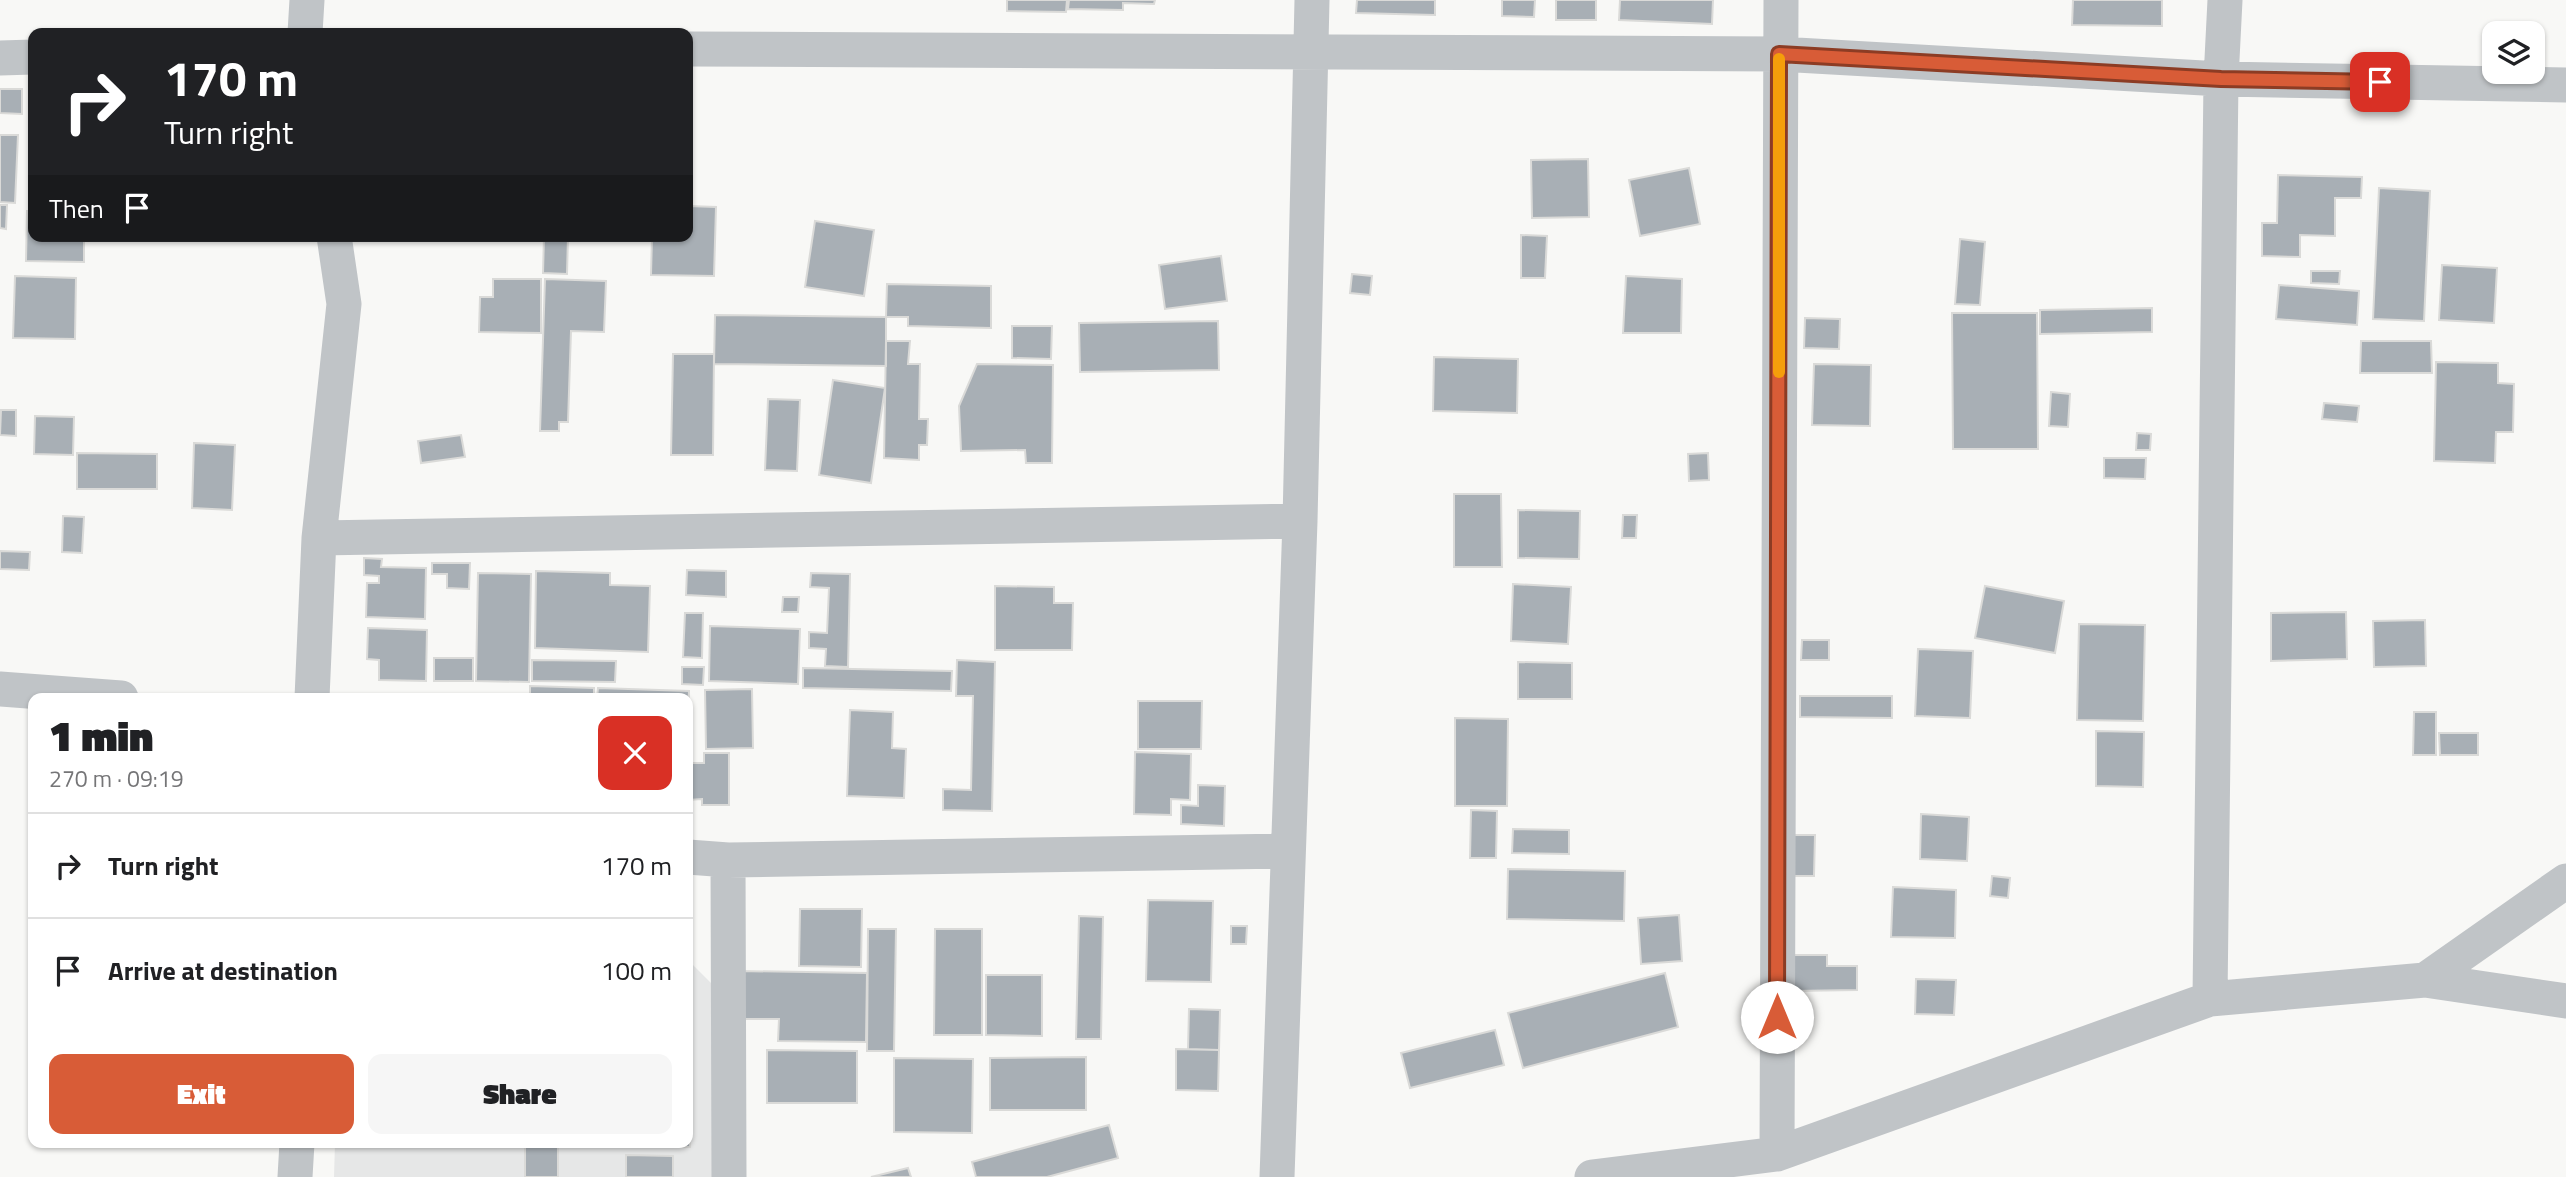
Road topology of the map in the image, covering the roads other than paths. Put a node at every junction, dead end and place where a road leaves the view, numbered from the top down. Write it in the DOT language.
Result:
graph roads {
  1 [pos="307,0"];
  2 [pos="1312,0"];
  3 [pos="1781,0"];
  4 [pos="2225,0"];
  5 [pos="305,28"];
  6 [pos="693,49"];
  7 [pos="1310,52"];
  8 [pos="1779,54"];
  9 [pos="28,57"];
  10 [pos="0,58"];
  11 [pos="2221,79"];
  12 [pos="2566,85"];
  13 [pos="335,242"];
  14 [pos="1300,521"];
  15 [pos="319,538"];
  16 [pos="0,689"];
  17 [pos="54,693"];
  18 [pos="312,693"];
  19 [pos="1287,851"];
  20 [pos="693,857"];
  21 [pos="728,860"];
  22 [pos="2566,881"];
  23 [pos="2425,980"];
  24 [pos="2210,999"];
  25 [pos="2566,1001"];
  26 [pos="297,1148"];
  27 [pos="1777,1154"];
  28 [pos="295,1177"];
  29 [pos="729,1177"];
  30 [pos="1277,1177"];
  31 [pos="1592,1177"];
  1 -- 5 [label="street"];
  2 -- 7 [label="street"];
  3 -- 8 [label="street"];
  4 -- 11 [label="street"];
  6 -- 7 [label="street"];
  7 -- 8 [label="street"];
  7 -- 14 [label="street"];
  8 -- 11 [label="street"];
  8 -- 27 [label="street"];
  9 -- 10 [label="street"];
  11 -- 12 [label="street"];
  11 -- 24 [label="street"];
  13 -- 15 [label="street"];
  14 -- 15 [label="street"];
  14 -- 19 [label="street"];
  15 -- 18 [label="street"];
  16 -- 17 [label="street"];
  19 -- 21 [label="street"];
  19 -- 30 [label="street"];
  20 -- 21 [label="street"];
  21 -- 29 [label="street"];
  22 -- 23 [label="street"];
  23 -- 24 [label="street"];
  23 -- 25 [label="street"];
  24 -- 27 [label="street"];
  26 -- 28 [label="street"];
  27 -- 31 [label="street"];
}
